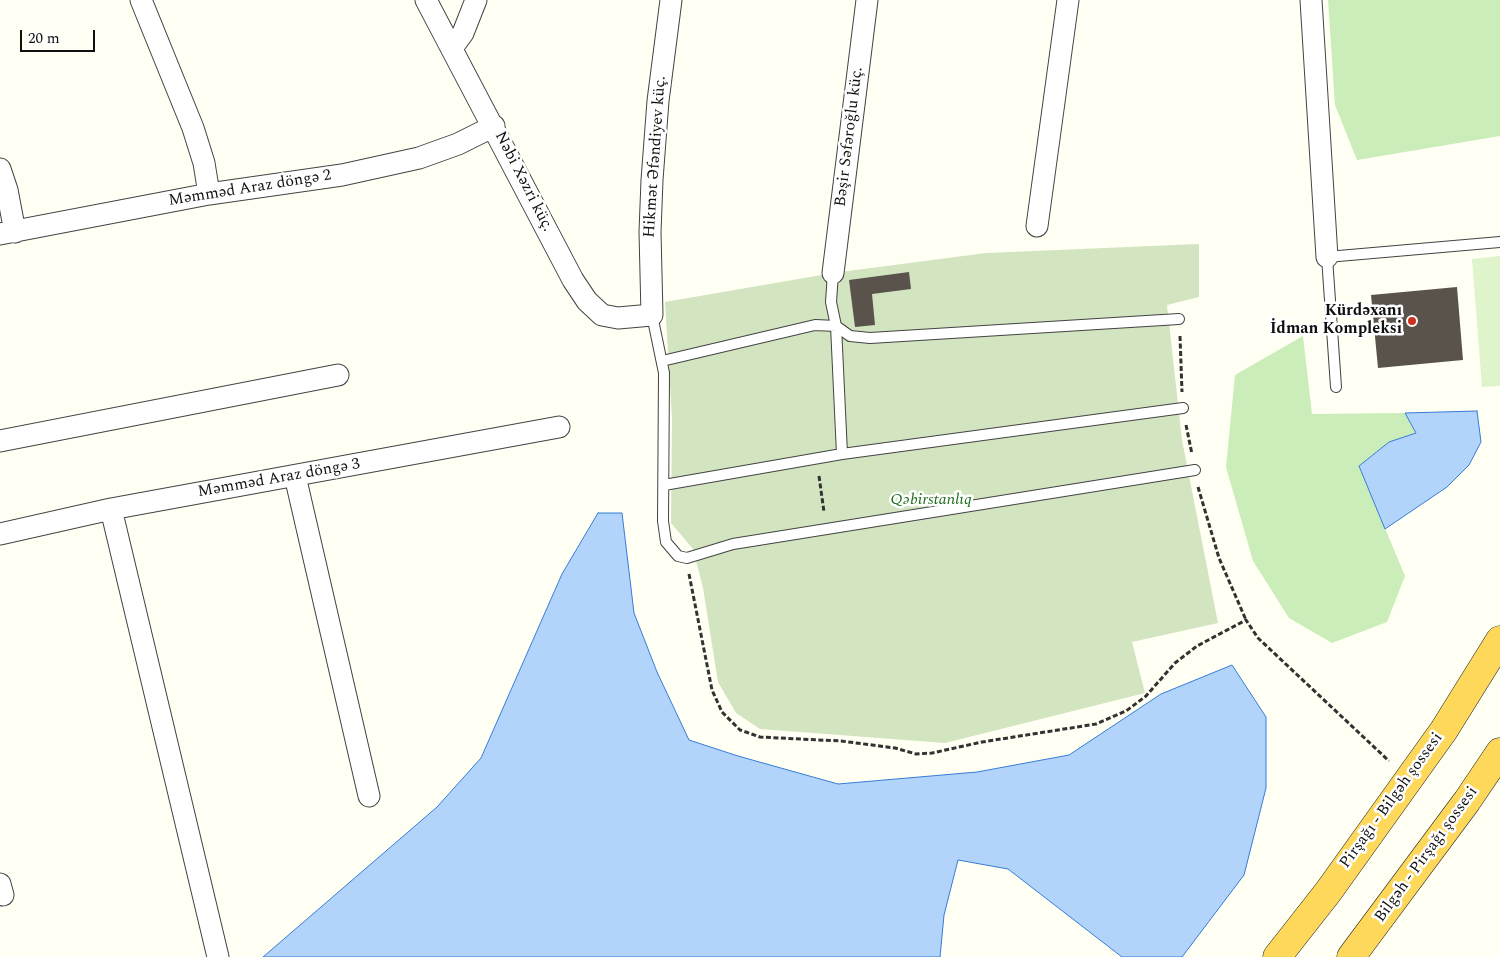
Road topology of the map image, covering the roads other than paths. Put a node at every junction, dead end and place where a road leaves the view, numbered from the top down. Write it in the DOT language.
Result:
graph roads {
  1 [pos="141,0"];
  2 [pos="426,0"];
  3 [pos="476,0"];
  4 [pos="671,0"];
  5 [pos="867,0"];
  6 [pos="1068,0"];
  7 [pos="1311,0"];
  8 [pos="452,48"];
  9 [pos="494,126"];
  10 [pos="0,170"];
  11 [pos="209,194"];
  12 [pos="1037,226"];
  13 [pos="7,233"];
  14 [pos="1500,242"];
  15 [pos="1327,257"];
  16 [pos="834,274"];
  17 [pos="652,315"];
  18 [pos="1179,319"];
  19 [pos="836,326"];
  20 [pos="662,361"];
  21 [pos="338,375"];
  22 [pos="1336,387"];
  23 [pos="1183,408"];
  24 [pos="559,427"];
  25 [pos="0,441"];
  26 [pos="842,454"];
  27 [pos="1195,470"];
  28 [pos="295,476"];
  29 [pos="664,485"];
  30 [pos="111,509"];
  31 [pos="0,534"];
  32 [pos="1500,640"];
  33 [pos="1500,752"];
  34 [pos="369,796"];
  35 [pos="218,957"];
  36 [pos="1277,957"];
  37 [pos="1351,957"];
  1 -- 11 [label="street"];
  2 -- 8 [label="street, Nəbi Xəzri küç."];
  3 -- 8 [label="street"];
  4 -- 17 [label="street, Hikmət Əfəndiyev küç."];
  5 -- 16 [label="street, Bəşir Səfəroğlu küç."];
  6 -- 12 [label="street"];
  7 -- 15 [label="street"];
  8 -- 9 [label="street, Nəbi Xəzri küç."];
  9 -- 11 [label="street, Məmməd Araz döngə 2"];
  9 -- 17 [label="street, Nəbi Xəzri küç."];
  10 -- 13 [label="street"];
  11 -- 13 [label="street, Məmməd Araz döngə 2"];
  14 -- 15 [label="lane"];
  15 -- 22 [label="lane"];
  16 -- 19 [label="lane"];
  17 -- 20 [label="lane"];
  18 -- 19 [label="lane"];
  19 -- 20 [label="lane"];
  19 -- 26 [label="lane"];
  20 -- 29 [label="lane"];
  21 -- 25 [label="street"];
  23 -- 26 [label="lane"];
  24 -- 28 [label="street, Məmməd Araz döngə 3"];
  26 -- 29 [label="lane"];
  27 -- 29 [label="lane"];
  28 -- 30 [label="street, Məmməd Araz döngə 3"];
  28 -- 34 [label="street"];
  30 -- 31 [label="street, Məmməd Araz döngə 3"];
  30 -- 35 [label="street"];
  32 -- 36 [label="highway, Pirşağı - Bilgəh şossesi"];
  33 -- 37 [label="highway, Bilgəh - Pirşağı şossesi"];
}
